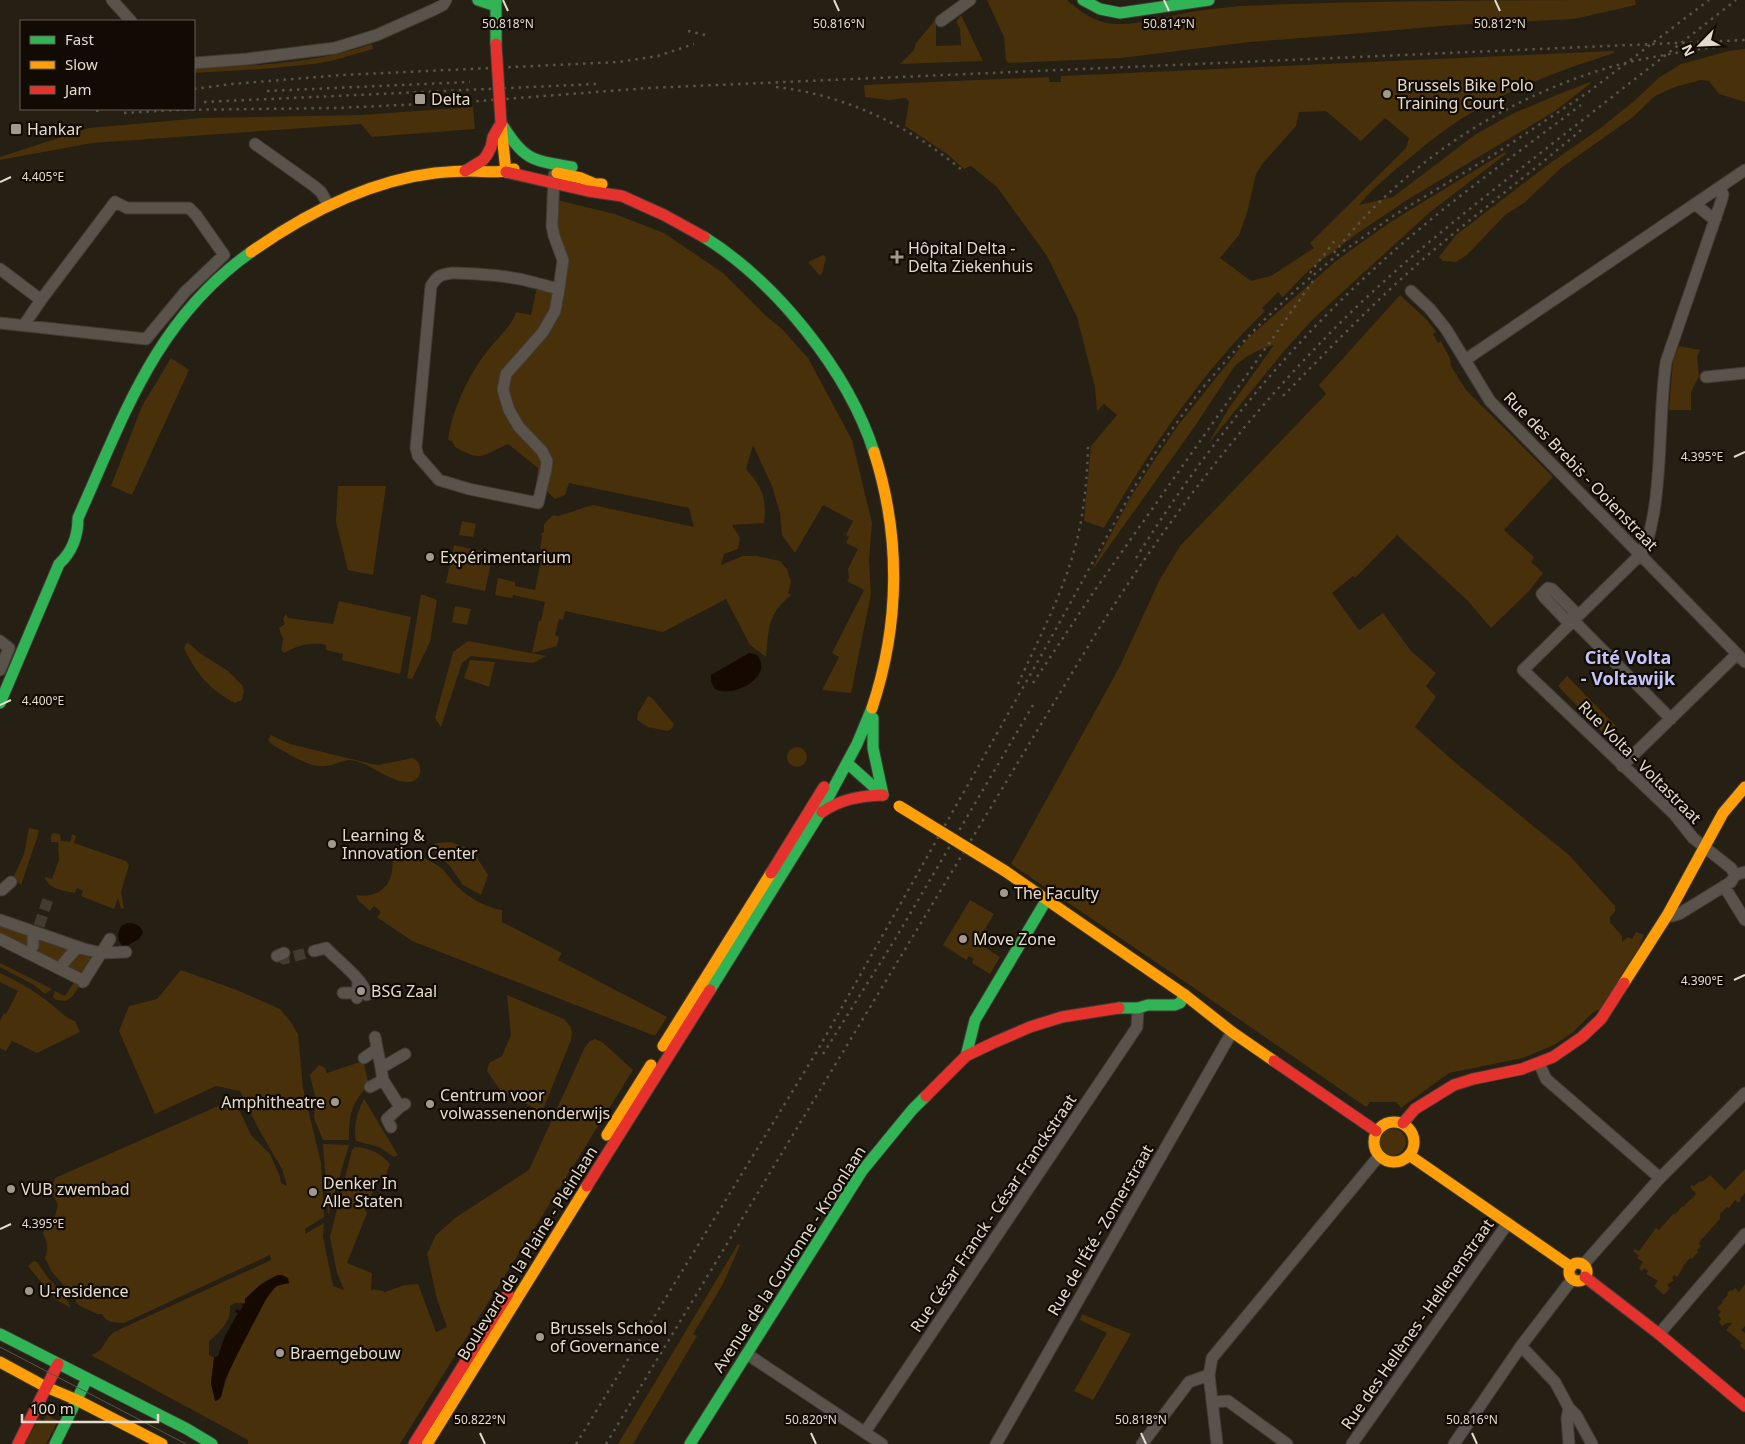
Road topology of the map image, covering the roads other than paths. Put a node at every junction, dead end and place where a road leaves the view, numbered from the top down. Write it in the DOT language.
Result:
graph roads {
  1 [pos="112,0"];
  2 [pos="446,0"];
  3 [pos="478,0"];
  4 [pos="970,0"];
  5 [pos="1083,0"];
  6 [pos="1209,0"];
  7 [pos="498,2"];
  8 [pos="130,20"];
  9 [pos="941,21"];
  10 [pos="195,62"];
  11 [pos="500,123"];
  12 [pos="255,144"];
  13 [pos="1745,170"];
  14 [pos="465,171"];
  15 [pos="506,172"];
  16 [pos="554,178"];
  17 [pos="603,184"];
  18 [pos="1718,188"];
  19 [pos="611,193"];
  20 [pos="1696,204"];
  21 [pos="329,206"];
  22 [pos="1716,218"];
  23 [pos="0,269"];
  24 [pos="559,289"];
  25 [pos="1411,291"];
  26 [pos="40,300"];
  27 [pos="0,323"];
  28 [pos="24,325"];
  29 [pos="1466,360"];
  30 [pos="1745,373"];
  31 [pos="1706,377"];
  32 [pos="1640,555"];
  33 [pos="1574,620"];
  34 [pos="5,645"];
  35 [pos="1741,658"];
  36 [pos="0,670"];
  37 [pos="875,698"];
  38 [pos="0,703"];
  39 [pos="1671,719"];
  40 [pos="847,763"];
  41 [pos="1622,766"];
  42 [pos="1745,787"];
  43 [pos="884,796"];
  44 [pos="820,813"];
  45 [pos="1704,847"];
  46 [pos="1740,873"];
  47 [pos="1724,886"];
  48 [pos="1047,898"];
  49 [pos="1668,914"];
  50 [pos="0,920"];
  51 [pos="1745,920"];
  52 [pos="37,932"];
  53 [pos="0,939"];
  54 [pos="110,939"];
  55 [pos="77,947"];
  56 [pos="31,950"];
  57 [pos="314,951"];
  58 [pos="126,952"];
  59 [pos="102,953"];
  60 [pos="61,972"];
  61 [pos="709,981"];
  62 [pos="343,993"];
  63 [pos="1185,995"];
  64 [pos="1199,1006"];
  65 [pos="1138,1008"];
  66 [pos="1232,1032"];
  67 [pos="405,1054"];
  68 [pos="966,1056"];
  69 [pos="364,1058"];
  70 [pos="1539,1063"];
  71 [pos="382,1074"];
  72 [pos="370,1087"];
  73 [pos="1745,1093"];
  74 [pos="1403,1123"];
  75 [pos="391,1127"];
  76 [pos="1376,1131"];
  77 [pos="1410,1155"];
  78 [pos="1379,1156"];
  79 [pos="1660,1178"];
  80 [pos="1508,1223"];
  81 [pos="1744,1237"];
  82 [pos="1584,1265"];
  83 [pos="1572,1273"];
  84 [pos="1585,1277"];
  85 [pos="0,1334"];
  86 [pos="1659,1334"];
  87 [pos="1521,1346"];
  88 [pos="747,1354"];
  89 [pos="0,1362"];
  90 [pos="58,1364"];
  91 [pos="1209,1375"];
  92 [pos="87,1379"];
  93 [pos="46,1387"];
  94 [pos="77,1400"];
  95 [pos="1213,1402"];
  96 [pos="1745,1406"];
  97 [pos="1569,1408"];
  98 [pos="1583,1428"];
  99 [pos="865,1432"];
  100 [pos="1568,1432"];
  101 [pos="427,1437"];
  102 [pos="18,1444"];
  103 [pos="55,1444"];
  104 [pos="162,1444"];
  105 [pos="212,1444"];
  106 [pos="414,1444"];
  107 [pos="690,1444"];
  108 [pos="882,1444"];
  109 [pos="996,1444"];
  110 [pos="1142,1444"];
  111 [pos="1217,1444"];
  112 [pos="1287,1444"];
  113 [pos="1352,1444"];
  114 [pos="1454,1444"];
  115 [pos="1569,1444"];
  116 [pos="1592,1444"];
  1 -- 8 [label="street"];
  2 -- 10 [label="street"];
  3 -- 7 [label="main road"];
  4 -- 9 [label="street"];
  5 -- 6 [label="main road"];
  7 -- 11 [label="main road, bridge"];
  11 -- 14 [label="main road"];
  11 -- 15 [label="main road"];
  11 -- 17 [label="main road"];
  12 -- 21 [label="street"];
  13 -- 18 [label="street"];
  14 -- 15 [label="main road"];
  14 -- 21 [label="main road"];
  15 -- 16 [label="main road"];
  16 -- 17 [label="main road"];
  16 -- 19 [label="main road"];
  16 -- 24 [label="street"];
  17 -- 19 [label="main road"];
  18 -- 20 [label="street"];
  18 -- 22 [label="street"];
  19 -- 37 [label="main road"];
  20 -- 22 [label="street"];
  20 -- 29 [label="street"];
  21 -- 38 [label="main road"];
  22 -- 32 [label="street"];
  23 -- 26 [label="street"];
  24 -- 24 [label="street"];
  25 -- 29 [label="street, Rue des Brebis - Ooienstraat"];
  26 -- 28 [label="street"];
  26 -- 28 [label="street"];
  27 -- 28 [label="street"];
  29 -- 32 [label="street, Rue des Brebis - Ooienstraat"];
  30 -- 31 [label="street"];
  32 -- 33 [label="street"];
  32 -- 35 [label="street, Rue des Brebis - Ooienstraat"];
  33 -- 39 [label="street"];
  33 -- 41 [label="street, Rue Volta - Voltastraat"];
  34 -- 36 [label="street"];
  35 -- 39 [label="street"];
  37 -- 40 [label="main road"];
  37 -- 43 [label="main road"];
  39 -- 41 [label="street"];
  40 -- 43 [label="main road"];
  40 -- 44 [label="main road, Boulevard de la Plaine - Pleinlaan"];
  40 -- 61 [label="main road, Boulevard de la Plaine - Pleinlaan"];
  41 -- 45 [label="street, Rue Volta - Voltastraat"];
  42 -- 45 [label="main road"];
  43 -- 44 [label="main road"];
  43 -- 48 [label="main road, bridge"];
  44 -- 61 [label="main road, Boulevard de la Plaine - Pleinlaan"];
  45 -- 46 [label="street, Rue Volta - Voltastraat"];
  45 -- 49 [label="main road"];
  46 -- 47 [label="street"];
  47 -- 49 [label="street"];
  47 -- 51 [label="street"];
  48 -- 63 [label="main road"];
  48 -- 68 [label="main road"];
  49 -- 70 [label="main road"];
  50 -- 52 [label="street"];
  52 -- 55 [label="street"];
  52 -- 56 [label="street"];
  53 -- 56 [label="street"];
  54 -- 59 [label="street"];
  55 -- 59 [label="street"];
  55 -- 60 [label="street"];
  56 -- 60 [label="street"];
  57 -- 62 [label="street"];
  58 -- 59 [label="street"];
  59 -- 60 [label="street"];
  61 -- 101 [label="main road, Boulevard de la Plaine - Pleinlaan"];
  63 -- 64 [label="main road"];
  63 -- 65 [label="main road, Avenue de la Couronne - Kroonlaan"];
  64 -- 65 [label="main road, Avenue de la Couronne - Kroonlaan"];
  64 -- 66 [label="main road"];
  65 -- 68 [label="main road, Avenue de la Couronne - Kroonlaan"];
  65 -- 99 [label="street, Rue César Franck - César Franckstraat"];
  66 -- 76 [label="main road"];
  66 -- 109 [label="street, Rue de l'Été - Zomerstraat"];
  67 -- 71 [label="street"];
  68 -- 88 [label="main road, Avenue de la Couronne - Kroonlaan"];
  69 -- 71 [label="street"];
  70 -- 74 [label="main road"];
  70 -- 79 [label="street"];
  71 -- 72 [label="street"];
  71 -- 75 [label="street"];
  73 -- 79 [label="street"];
  74 -- 76 [label="main road"];
  74 -- 77 [label="main road"];
  76 -- 78 [label="main road"];
  77 -- 78 [label="main road"];
  77 -- 80 [label="main road"];
  78 -- 91 [label="street"];
  79 -- 82 [label="street"];
  80 -- 83 [label="main road"];
  80 -- 113 [label="street, Rue des Hellènes - Hellenenstraat"];
  81 -- 86 [label="street"];
  82 -- 83 [label="main road"];
  82 -- 84 [label="main road"];
  83 -- 84 [label="main road"];
  83 -- 87 [label="street"];
  84 -- 86 [label="main road"];
  85 -- 90 [label="main road"];
  86 -- 96 [label="main road"];
  87 -- 97 [label="street"];
  87 -- 114 [label="street"];
  88 -- 99 [label="street"];
  88 -- 107 [label="main road, Avenue de la Couronne - Kroonlaan"];
  89 -- 93 [label="main road"];
  90 -- 92 [label="main road"];
  90 -- 93 [label="main road"];
  91 -- 95 [label="street"];
  91 -- 110 [label="street"];
  92 -- 94 [label="main road"];
  92 -- 105 [label="main road"];
  93 -- 94 [label="main road"];
  93 -- 102 [label="main road"];
  94 -- 103 [label="main road"];
  94 -- 104 [label="main road"];
  95 -- 111 [label="street"];
  95 -- 112 [label="street"];
  97 -- 98 [label="street"];
  97 -- 100 [label="street"];
  98 -- 100 [label="street"];
  98 -- 116 [label="street"];
  99 -- 108 [label="street"];
  100 -- 115 [label="street"];
  101 -- 106 [label="main road, Boulevard de la Plaine - Pleinlaan"];
}
